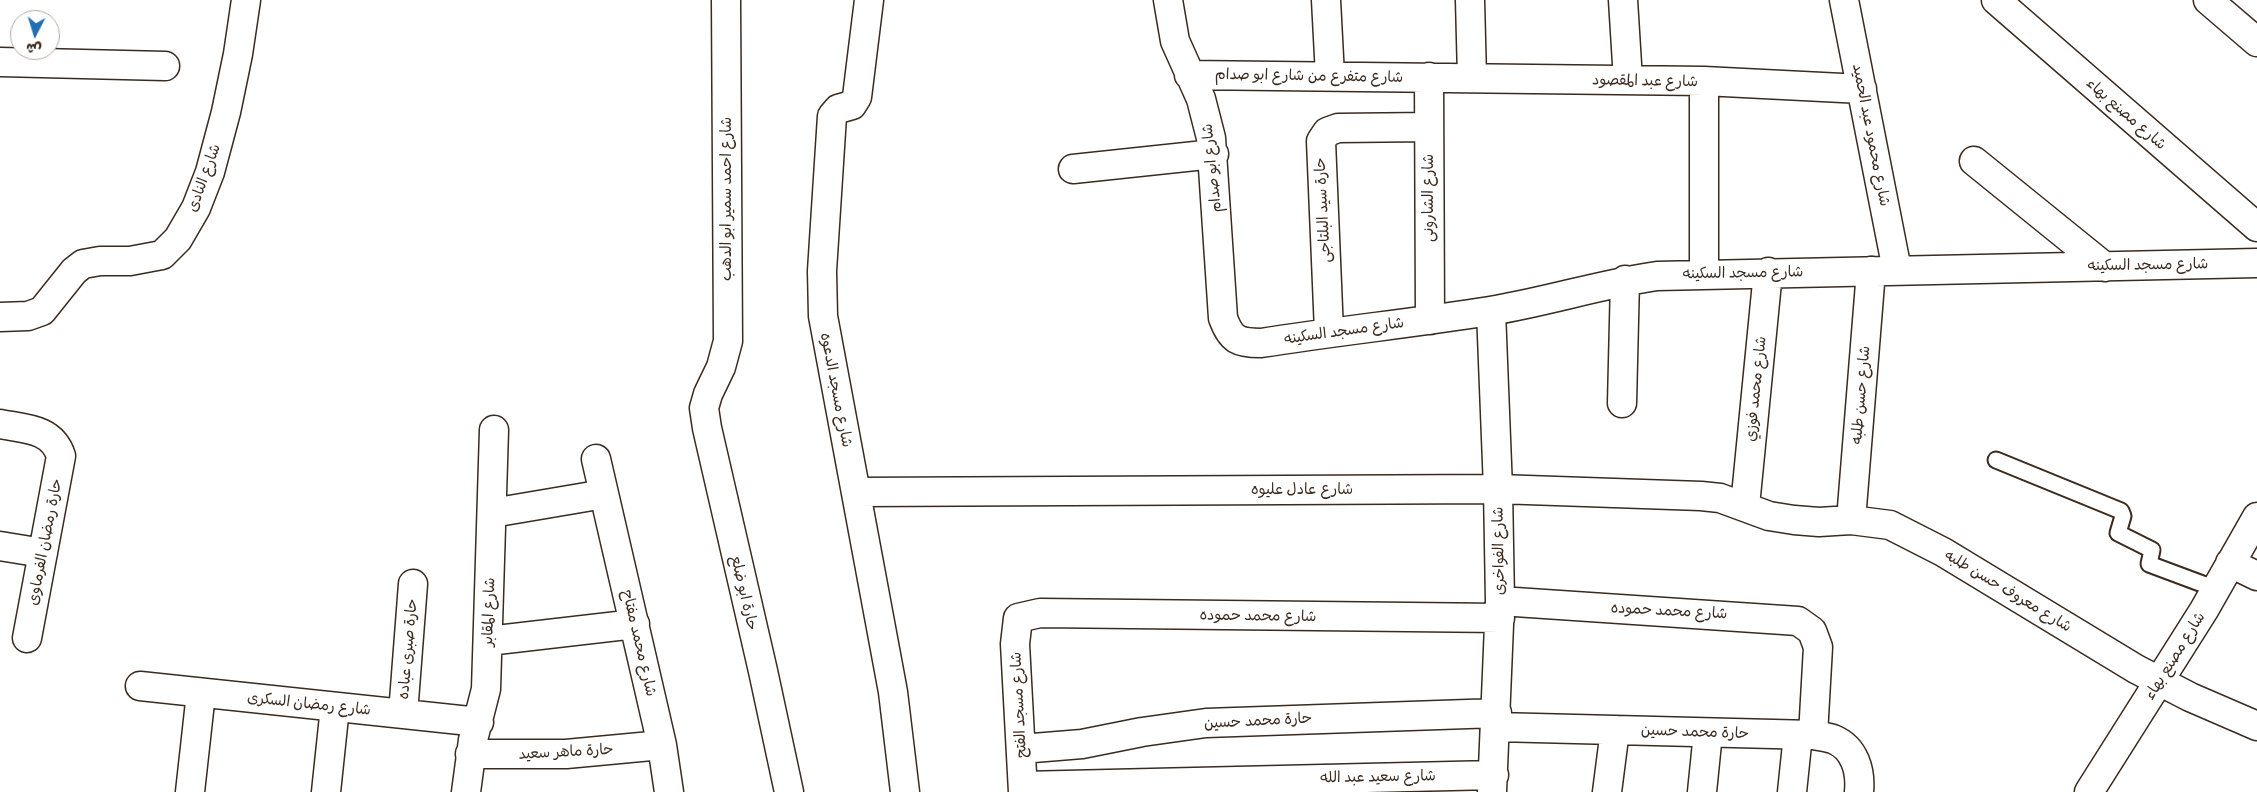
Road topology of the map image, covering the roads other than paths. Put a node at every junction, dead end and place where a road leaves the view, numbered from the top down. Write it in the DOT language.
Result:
graph roads {
  1 [pos="246,0"];
  2 [pos="726,0"];
  3 [pos="869,0"];
  4 [pos="1168,0"];
  5 [pos="1326,0"];
  6 [pos="1470,0"];
  7 [pos="1623,0"];
  8 [pos="1844,0"];
  9 [pos="1996,0"];
  10 [pos="2208,0"];
  11 [pos="2257,42"];
  12 [pos="0,62"];
  13 [pos="166,66"];
  14 [pos="1189,74"];
  15 [pos="1330,76"];
  16 [pos="1429,77"];
  17 [pos="1472,78"];
  18 [pos="1628,80"];
  19 [pos="1704,81"];
  20 [pos="1862,89"];
  21 [pos="1429,127"];
  22 [pos="1214,154"];
  23 [pos="1974,160"];
  24 [pos="1073,169"];
  25 [pos="2257,227"];
  26 [pos="2257,262"];
  27 [pos="2105,267"];
  28 [pos="1871,270"];
  29 [pos="1898,270"];
  30 [pos="1768,272"];
  31 [pos="1704,273"];
  32 [pos="1625,280"];
  33 [pos="1491,311"];
  34 [pos="0,317"];
  35 [pos="1430,320"];
  36 [pos="1329,332"];
  37 [pos="1236,339"];
  38 [pos="708,394"];
  39 [pos="1622,402"];
  40 [pos="0,424"];
  41 [pos="494,430"];
  42 [pos="596,459"];
  43 [pos="1996,460"];
  44 [pos="1498,489"];
  45 [pos="857,492"];
  46 [pos="604,494"];
  47 [pos="1745,506"];
  48 [pos="492,513"];
  49 [pos="1850,520"];
  50 [pos="2255,525"];
  51 [pos="0,546"];
  52 [pos="43,553"];
  53 [pos="2230,563"];
  54 [pos="2257,576"];
  55 [pos="413,584"];
  56 [pos="2216,589"];
  57 [pos="1500,610"];
  58 [pos="1018,618"];
  59 [pos="634,624"];
  60 [pos="27,638"];
  61 [pos="488,641"];
  62 [pos="2159,682"];
  63 [pos="140,686"];
  64 [pos="201,693"];
  65 [pos="335,707"];
  66 [pos="403,714"];
  67 [pos="1496,720"];
  68 [pos="479,722"];
  69 [pos="2257,726"];
  70 [pos="1615,730"];
  71 [pos="1708,733"];
  72 [pos="1806,735"];
  73 [pos="662,744"];
  74 [pos="1021,749"];
  75 [pos="470,754"];
  76 [pos="1493,783"];
  77 [pos="1023,789"];
  78 [pos="1863,791"];
  79 [pos="190,792"];
  80 [pos="326,792"];
  81 [pos="466,792"];
  82 [pos="669,792"];
  83 [pos="789,792"];
  84 [pos="905,792"];
  85 [pos="1607,792"];
  86 [pos="1702,792"];
  87 [pos="1792,792"];
  88 [pos="2089,792"];
  1 -- 34 [label="street, شارع النادى"];
  2 -- 38 [label="street, شارع احمد سمير ابو الدهب"];
  3 -- 45 [label="street, شارع مسجد الدعوه"];
  4 -- 14 [label="street, شارع ابو صدام"];
  5 -- 15 [label="street"];
  6 -- 17 [label="street"];
  7 -- 18 [label="street"];
  8 -- 20 [label="street, شارع محمود عبد الحميد"];
  9 -- 25 [label="street, شارع مصنع بهاء"];
  10 -- 11 [label="street"];
  12 -- 13 [label="street"];
  14 -- 15 [label="street, شارع متفرع من شارع ابو صدام"];
  14 -- 22 [label="street, شارع ابو صدام"];
  15 -- 16 [label="street, شارع متفرع من شارع ابو صدام"];
  16 -- 17 [label="street, شارع عبد المقصود"];
  16 -- 21 [label="street, شارع الشارونى"];
  17 -- 18 [label="street, شارع عبد المقصود"];
  18 -- 19 [label="street, شارع عبد المقصود"];
  19 -- 20 [label="street, شارع عبد المقصود"];
  19 -- 31 [label="street"];
  20 -- 29 [label="street, شارع محمود عبد الحميد"];
  21 -- 35 [label="street, شارع الشارونى"];
  21 -- 36 [label="street, حارة سيد البلتاجى"];
  22 -- 24 [label="street"];
  22 -- 37 [label="street, شارع ابو صدام"];
  23 -- 27 [label="street"];
  26 -- 27 [label="street, شارع مسجد السكينه"];
  27 -- 29 [label="street, شارع مسجد السكينه"];
  28 -- 29 [label="street, شارع مسجد السكينه"];
  28 -- 30 [label="street, شارع مسجد السكينه"];
  28 -- 49 [label="street, شارع حسن طلبه"];
  30 -- 31 [label="street, شارع مسجد السكينه"];
  30 -- 47 [label="street, شارع محمد فوزي"];
  31 -- 32 [label="street, شارع مسجد السكينه"];
  32 -- 33 [label="street, شارع مسجد السكينه"];
  32 -- 39 [label="street"];
  33 -- 35 [label="street, شارع مسجد السكينه"];
  33 -- 44 [label="street, شارع الفواخرى"];
  35 -- 36 [label="street, شارع مسجد السكينه"];
  36 -- 37 [label="street, شارع مسجد السكينه"];
  38 -- 83 [label="street, حارة ابو ضلع"];
  40 -- 52 [label="street, حارة رمضان الفرماوى"];
  41 -- 48 [label="street, شارع المقابر"];
  42 -- 46 [label="street, شارع محمد مفتاح"];
  43 -- 56 [label="lane"];
  44 -- 45 [label="street, شارع عادل عليوه"];
  44 -- 47 [label="street, شارع عادل عليوه"];
  44 -- 57 [label="street, شارع الفواخرى"];
  45 -- 84 [label="street, شارع مسجد الدعوه"];
  46 -- 48 [label="street"];
  46 -- 59 [label="street, شارع محمد مفتاح"];
  47 -- 49 [label="street, شارع معروف حسن طلبه"];
  48 -- 61 [label="street, شارع المقابر"];
  49 -- 62 [label="street, شارع معروف حسن طلبه"];
  50 -- 53 [label="street, شارع مصنع بهاء"];
  51 -- 52 [label="street"];
  52 -- 60 [label="street, حارة رمضان الفرماوى"];
  53 -- 54 [label="street"];
  53 -- 56 [label="street, شارع مصنع بهاء"];
  55 -- 66 [label="street, حارة صبرى عباده"];
  56 -- 62 [label="street, شارع مصنع بهاء"];
  57 -- 58 [label="street, شارع محمد حموده"];
  57 -- 67 [label="street, شارع الفواخرى"];
  57 -- 72 [label="street, شارع محمد حموده"];
  58 -- 74 [label="street, شارع مسجد الفتح"];
  59 -- 61 [label="street"];
  59 -- 73 [label="street, شارع محمد مفتاح"];
  61 -- 68 [label="street, شارع المقابر"];
  62 -- 69 [label="street, شارع معروف حسن طلبه"];
  62 -- 88 [label="street, شارع مصنع بهاء"];
  63 -- 64 [label="street, شارع رمضان السكرى"];
  64 -- 65 [label="street, شارع رمضان السكرى"];
  64 -- 79 [label="street"];
  65 -- 66 [label="street, شارع رمضان السكرى"];
  65 -- 80 [label="street"];
  66 -- 68 [label="street, شارع رمضان السكرى"];
  67 -- 70 [label="street, حارة محمد حسين"];
  67 -- 74 [label="street, حارة محمد حسين"];
  67 -- 76 [label="street, شارع الفواخرى"];
  68 -- 75 [label="street, شارع المقابر"];
  70 -- 71 [label="street, حارة محمد حسين"];
  70 -- 85 [label="street"];
  71 -- 72 [label="street, حارة محمد حسين"];
  71 -- 86 [label="street"];
  72 -- 78 [label="street, حارة محمد حسين"];
  72 -- 87 [label="street"];
  73 -- 75 [label="street, حارة ماهر سعيد"];
  73 -- 82 [label="street, شارع محمد مفتاح"];
  74 -- 77 [label="street, شارع مسجد الفتح"];
  75 -- 81 [label="street, شارع المقابر"];
  76 -- 77 [label="street, شارع سعيد عبد الله"];
}
